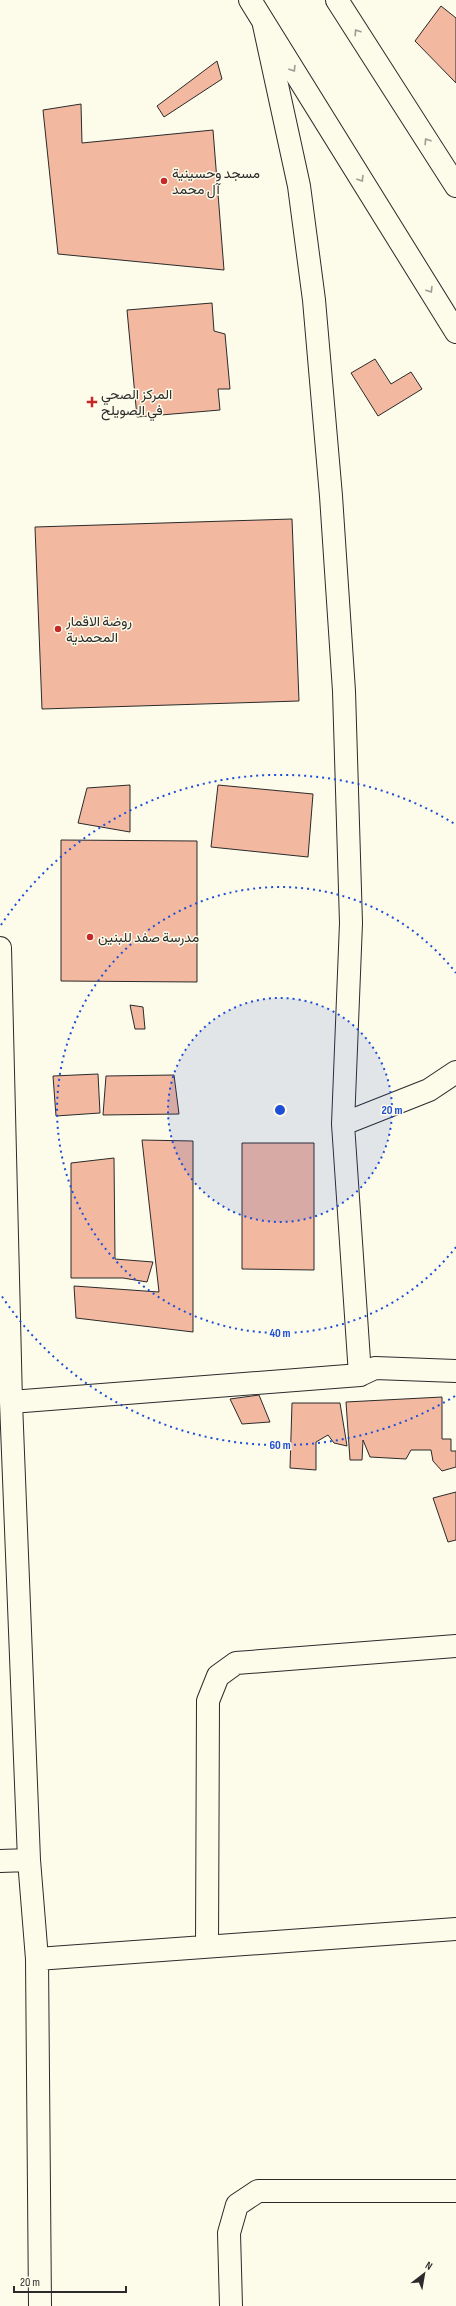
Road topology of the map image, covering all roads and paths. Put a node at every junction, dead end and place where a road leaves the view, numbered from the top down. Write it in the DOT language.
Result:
graph roads {
  1 [pos="250,0"];
  2 [pos="337,0"];
  3 [pos="263,20"];
  4 [pos="453,172"];
  5 [pos="456,332"];
  6 [pos="0,948"];
  7 [pos="456,1072"];
  8 [pos="343,1124"];
  9 [pos="456,1371"];
  10 [pos="360,1375"];
  11 [pos="11,1402"];
  12 [pos="456,1646"];
  13 [pos="29,1860"];
  14 [pos="0,1861"];
  15 [pos="456,1929"];
  16 [pos="208,1946"];
  17 [pos="37,1959"];
  18 [pos="456,2191"];
  19 [pos="40,2306"];
  20 [pos="231,2306"];
  1 -- 3 [label="street"];
  4 -- 2 [label="street, one-way"];
  3 -- 5 [label="street, one-way"];
  3 -- 8 [label="street"];
  6 -- 11 [label="street"];
  7 -- 8 [label="street"];
  8 -- 10 [label="street"];
  9 -- 10 [label="street"];
  10 -- 11 [label="street"];
  11 -- 13 [label="street"];
  12 -- 16 [label="street"];
  13 -- 14 [label="street"];
  13 -- 17 [label="street"];
  15 -- 16 [label="street"];
  16 -- 17 [label="street"];
  17 -- 19 [label="street"];
  18 -- 20 [label="street"];
}
